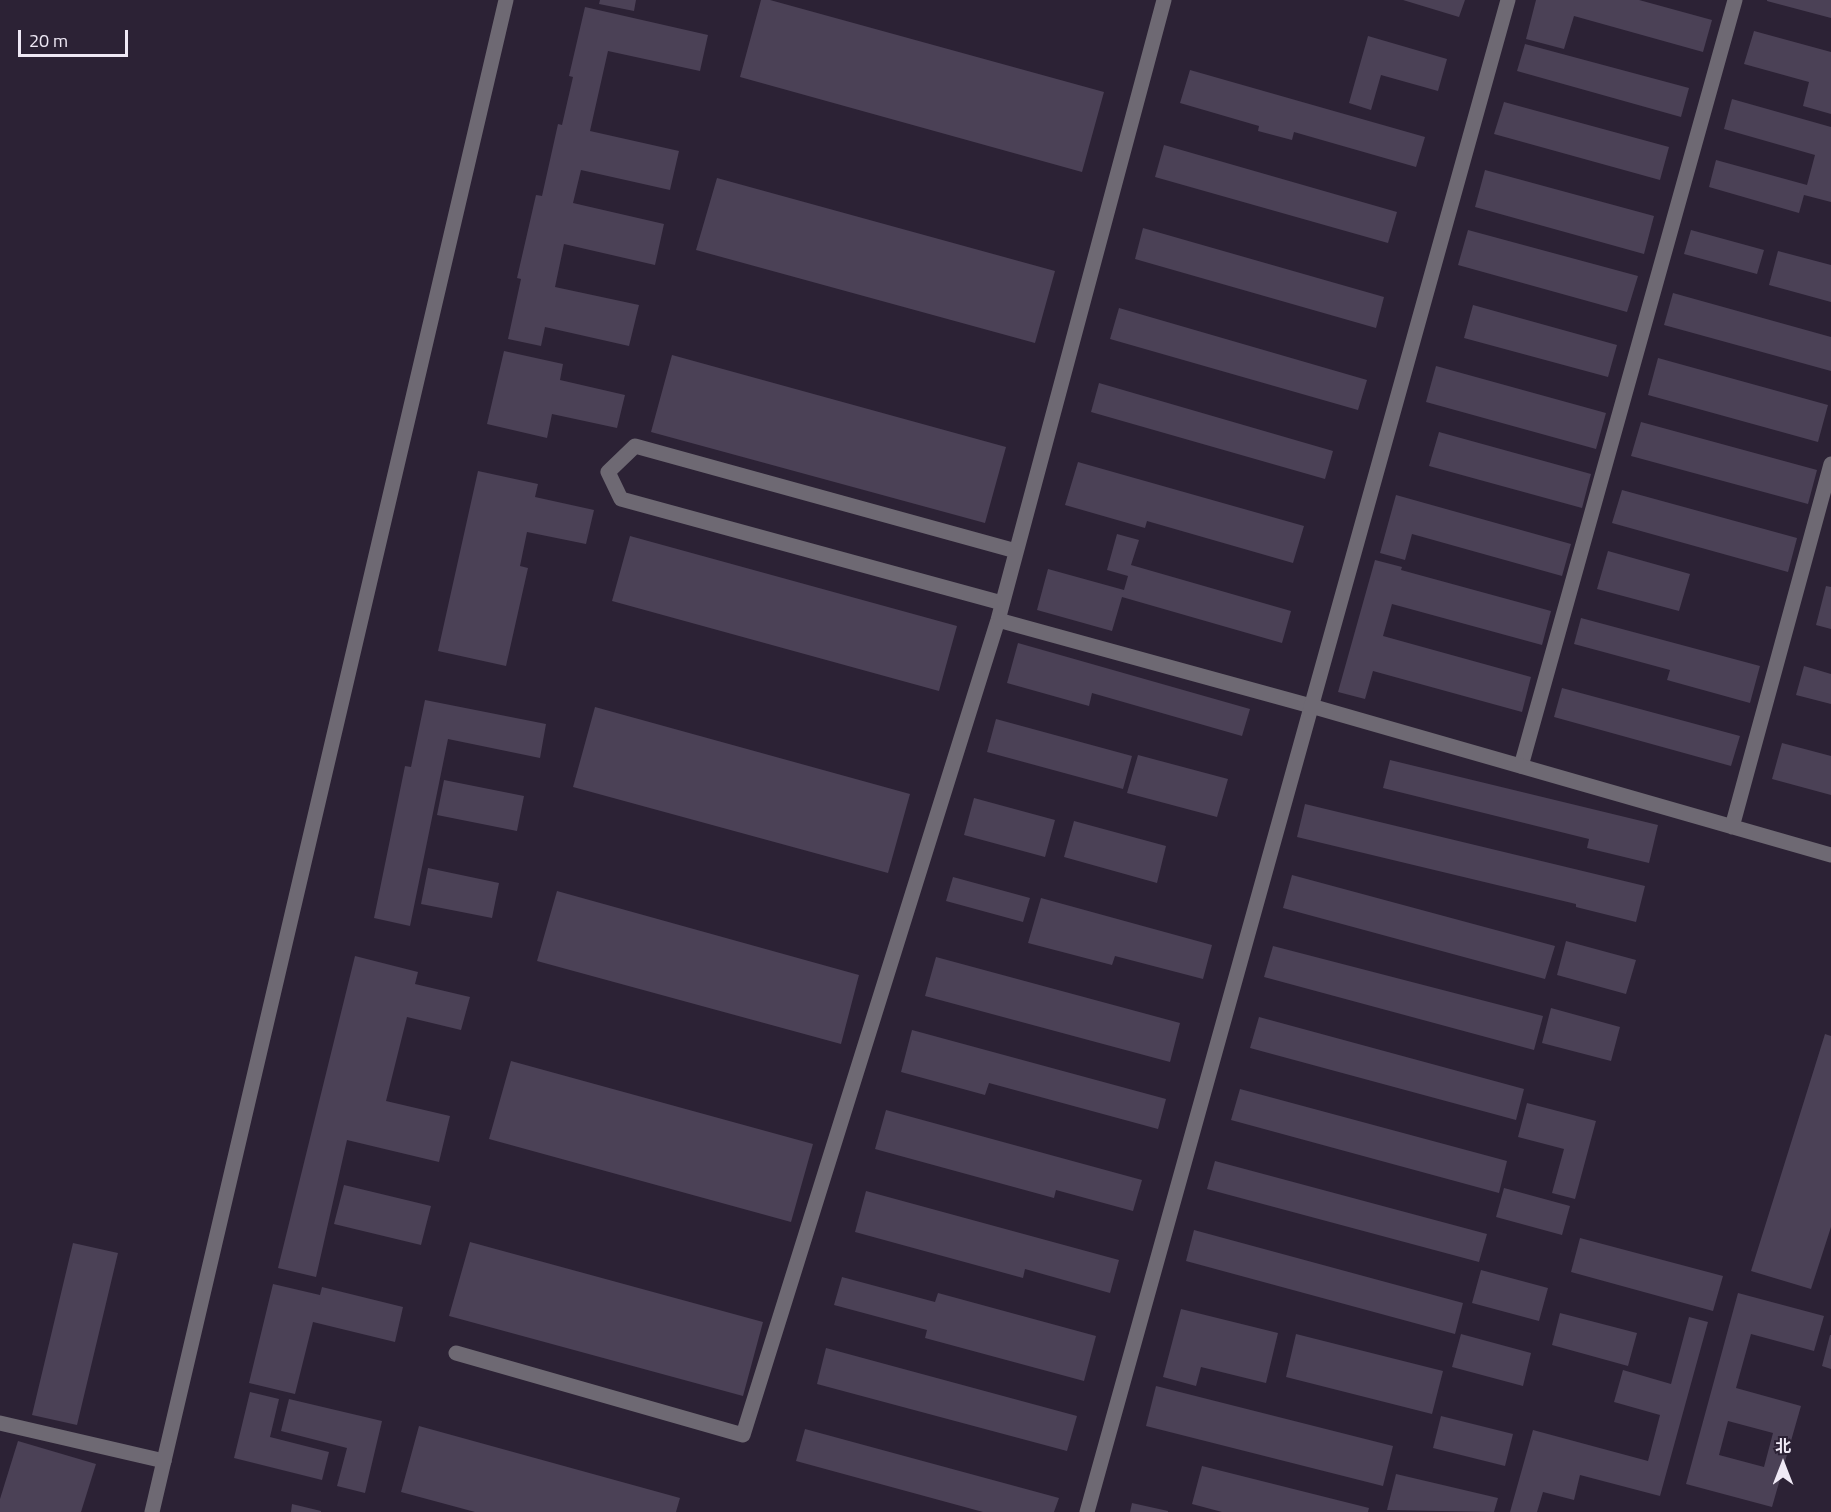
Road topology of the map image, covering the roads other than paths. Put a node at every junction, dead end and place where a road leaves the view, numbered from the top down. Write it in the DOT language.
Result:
graph roads {
  1 [pos="506,0"];
  2 [pos="1164,0"];
  3 [pos="1508,0"];
  4 [pos="1736,0"];
  5 [pos="1831,464"];
  6 [pos="1016,551"];
  7 [pos="1002,603"];
  8 [pos="998,620"];
  9 [pos="1311,706"];
  10 [pos="1521,766"];
  11 [pos="1732,826"];
  12 [pos="1831,855"];
  13 [pos="456,1353"];
  14 [pos="0,1423"];
  15 [pos="164,1461"];
  16 [pos="152,1512"];
  17 [pos="1087,1512"];
  1 -- 15 [label="street"];
  2 -- 6 [label="street"];
  3 -- 9 [label="street"];
  4 -- 10 [label="street"];
  5 -- 11 [label="street"];
  6 -- 7 [label="street"];
  6 -- 7 [label="street"];
  7 -- 8 [label="street"];
  8 -- 9 [label="street"];
  8 -- 13 [label="street"];
  9 -- 10 [label="street"];
  9 -- 17 [label="street"];
  10 -- 11 [label="street"];
  11 -- 12 [label="street"];
  14 -- 15 [label="street"];
  15 -- 16 [label="street"];
}
